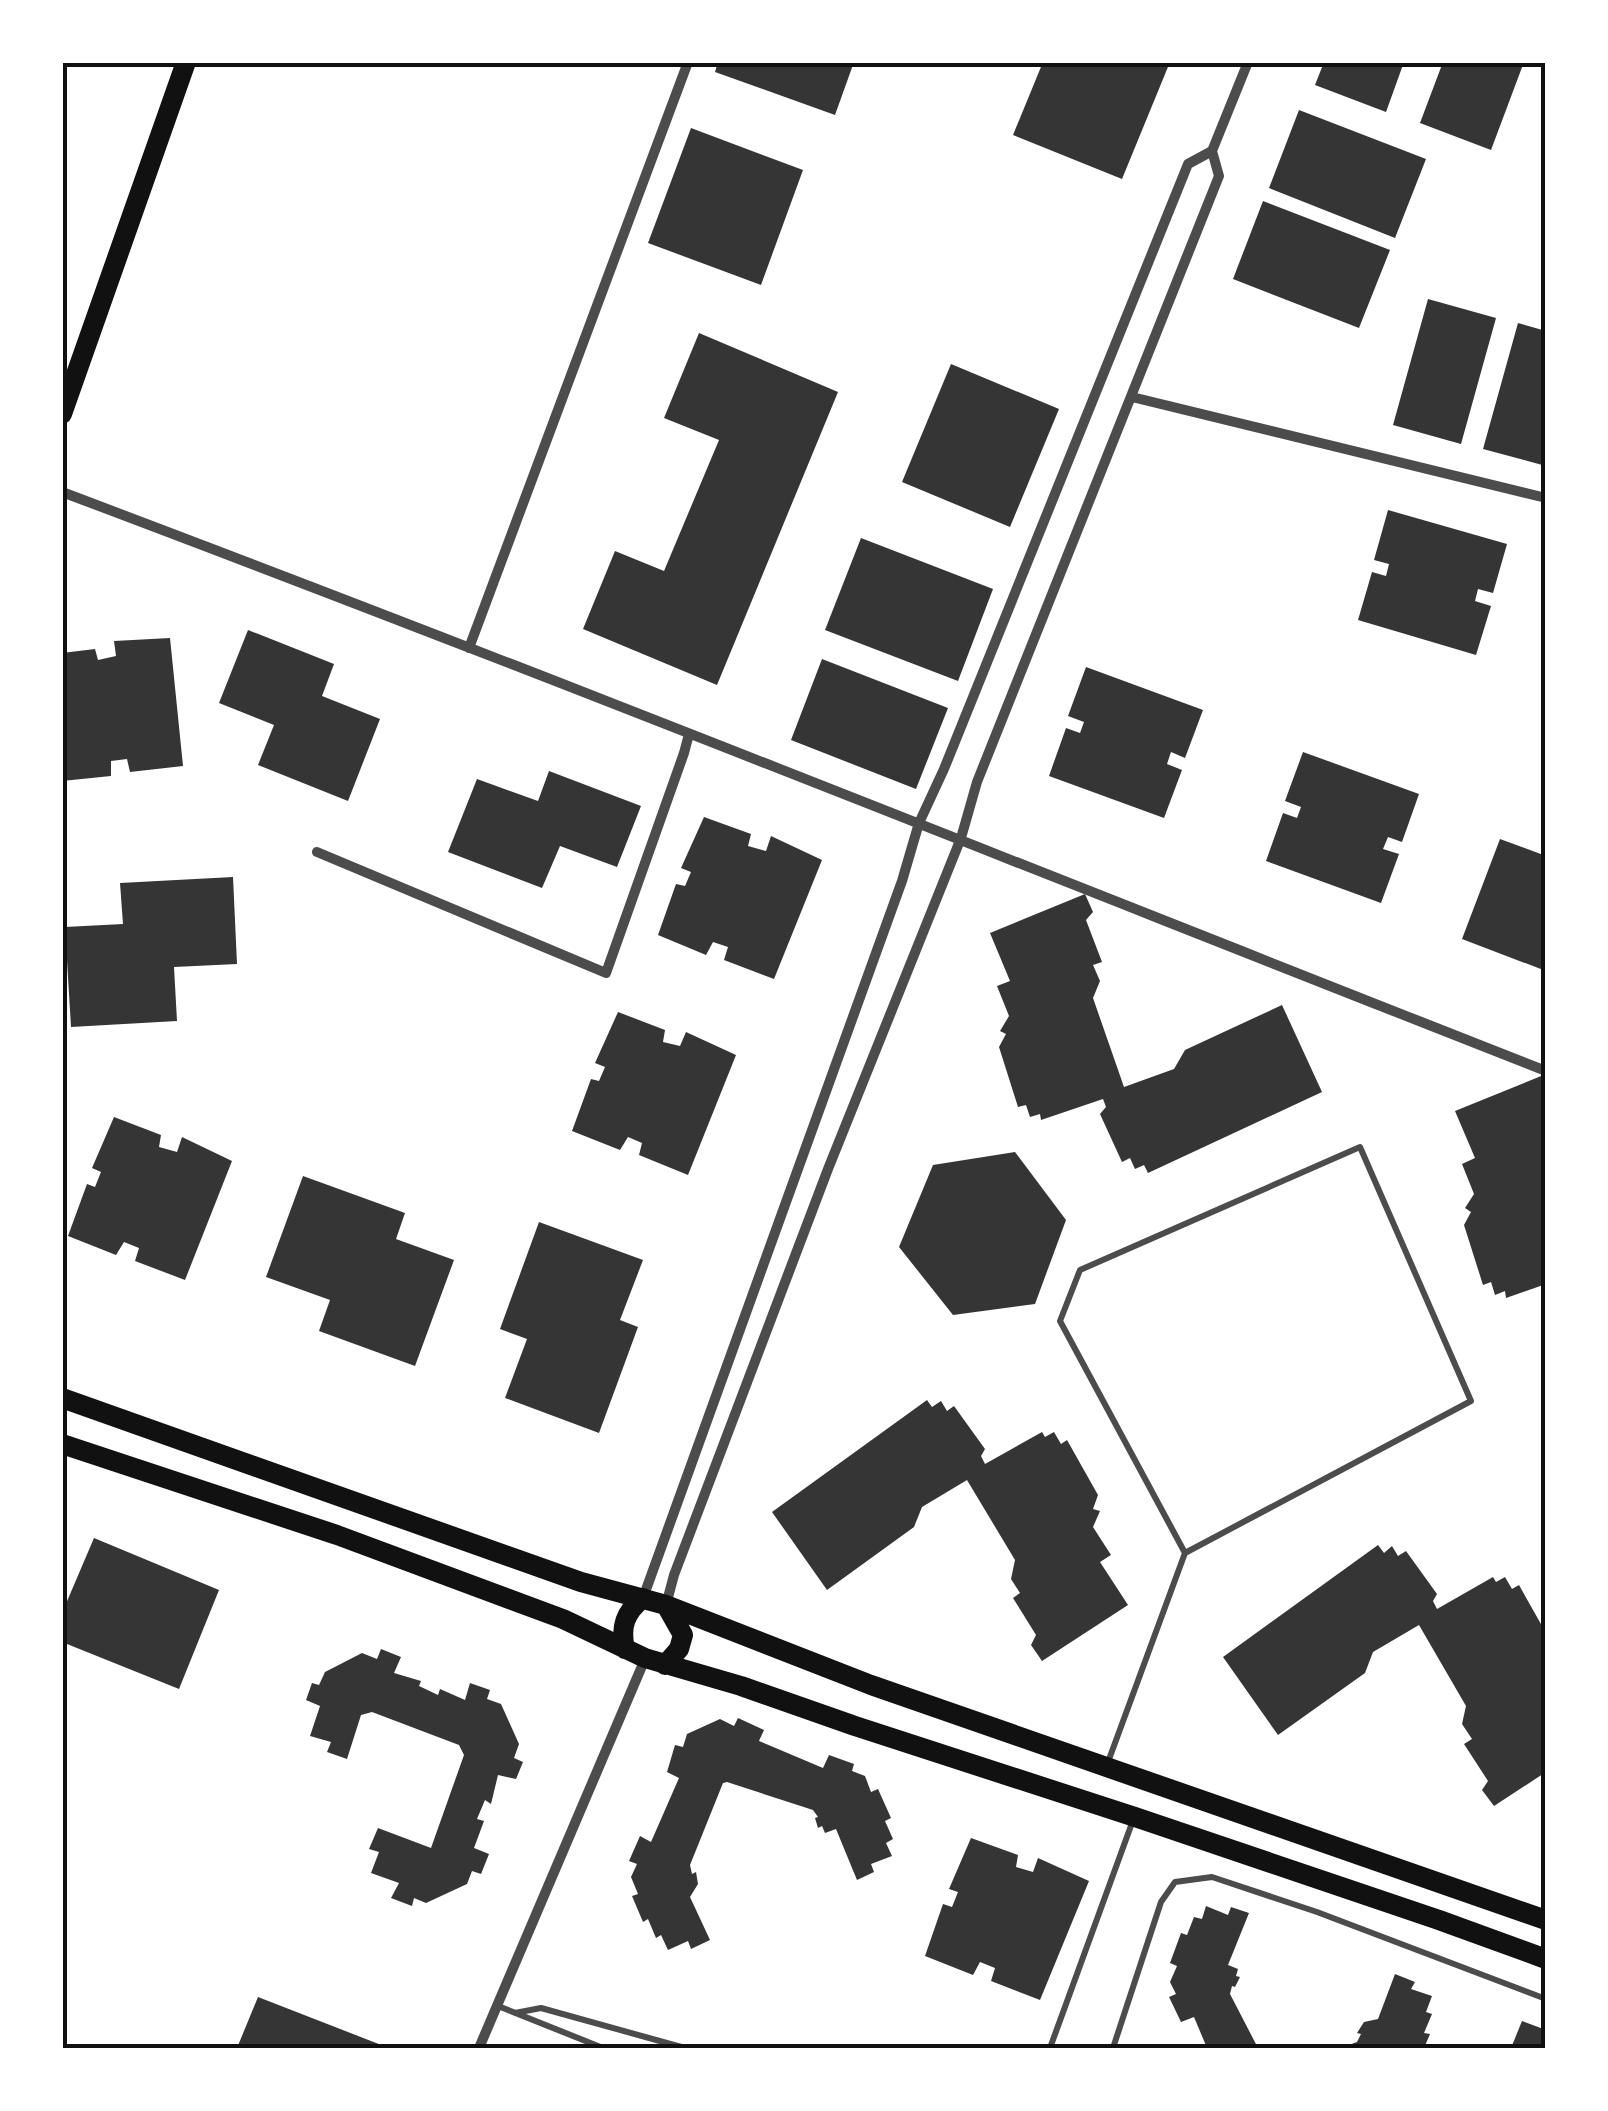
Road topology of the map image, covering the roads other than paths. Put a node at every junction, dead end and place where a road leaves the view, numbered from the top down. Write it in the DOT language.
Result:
graph roads {
  1 [pos="186,62"];
  2 [pos="688,62"];
  3 [pos="1248,62"];
  4 [pos="1212,151"];
  5 [pos="1132,397"];
  6 [pos="63,411"];
  7 [pos="62,492"];
  8 [pos="1546,498"];
  9 [pos="469,648"];
  10 [pos="689,734"];
  11 [pos="920,823"];
  12 [pos="960,838"];
  13 [pos="317,852"];
  14 [pos="1546,1071"];
  15 [pos="62,1398"];
  16 [pos="62,1444"];
  17 [pos="1185,1553"];
  18 [pos="643,1598"];
  19 [pos="666,1606"];
  20 [pos="625,1649"];
  21 [pos="655,1661"];
  22 [pos="1106,1767"];
  23 [pos="1134,1817"];
  24 [pos="1546,1920"];
  25 [pos="1546,1959"];
  26 [pos="1546,1999"];
  27 [pos="497,2006"];
  28 [pos="515,2013"];
  29 [pos="478,2048"];
  30 [pos="604,2048"];
  31 [pos="685,2048"];
  32 [pos="1050,2048"];
  33 [pos="1113,2048"];
  1 -- 6 [label="main road"];
  2 -- 9 [label="street"];
  3 -- 4 [label="street"];
  4 -- 5 [label="street"];
  4 -- 11 [label="street"];
  5 -- 8 [label="street"];
  5 -- 12 [label="street"];
  7 -- 9 [label="street"];
  9 -- 10 [label="street"];
  10 -- 11 [label="street"];
  10 -- 13 [label="street"];
  11 -- 12 [label="street"];
  11 -- 18 [label="street"];
  12 -- 14 [label="street"];
  12 -- 19 [label="street"];
  15 -- 18 [label="main road"];
  16 -- 20 [label="main road"];
  17 -- 17 [label="lane"];
  17 -- 22 [label="lane"];
  18 -- 19 [label="main road"];
  18 -- 20 [label="main road"];
  19 -- 21 [label="main road"];
  19 -- 22 [label="main road"];
  20 -- 21 [label="main road"];
  21 -- 23 [label="main road"];
  21 -- 27 [label="street"];
  22 -- 24 [label="main road"];
  23 -- 25 [label="main road"];
  23 -- 32 [label="lane"];
  26 -- 33 [label="lane"];
  27 -- 28 [label="lane"];
  27 -- 29 [label="street"];
  28 -- 30 [label="lane"];
  28 -- 31 [label="lane"];
}
